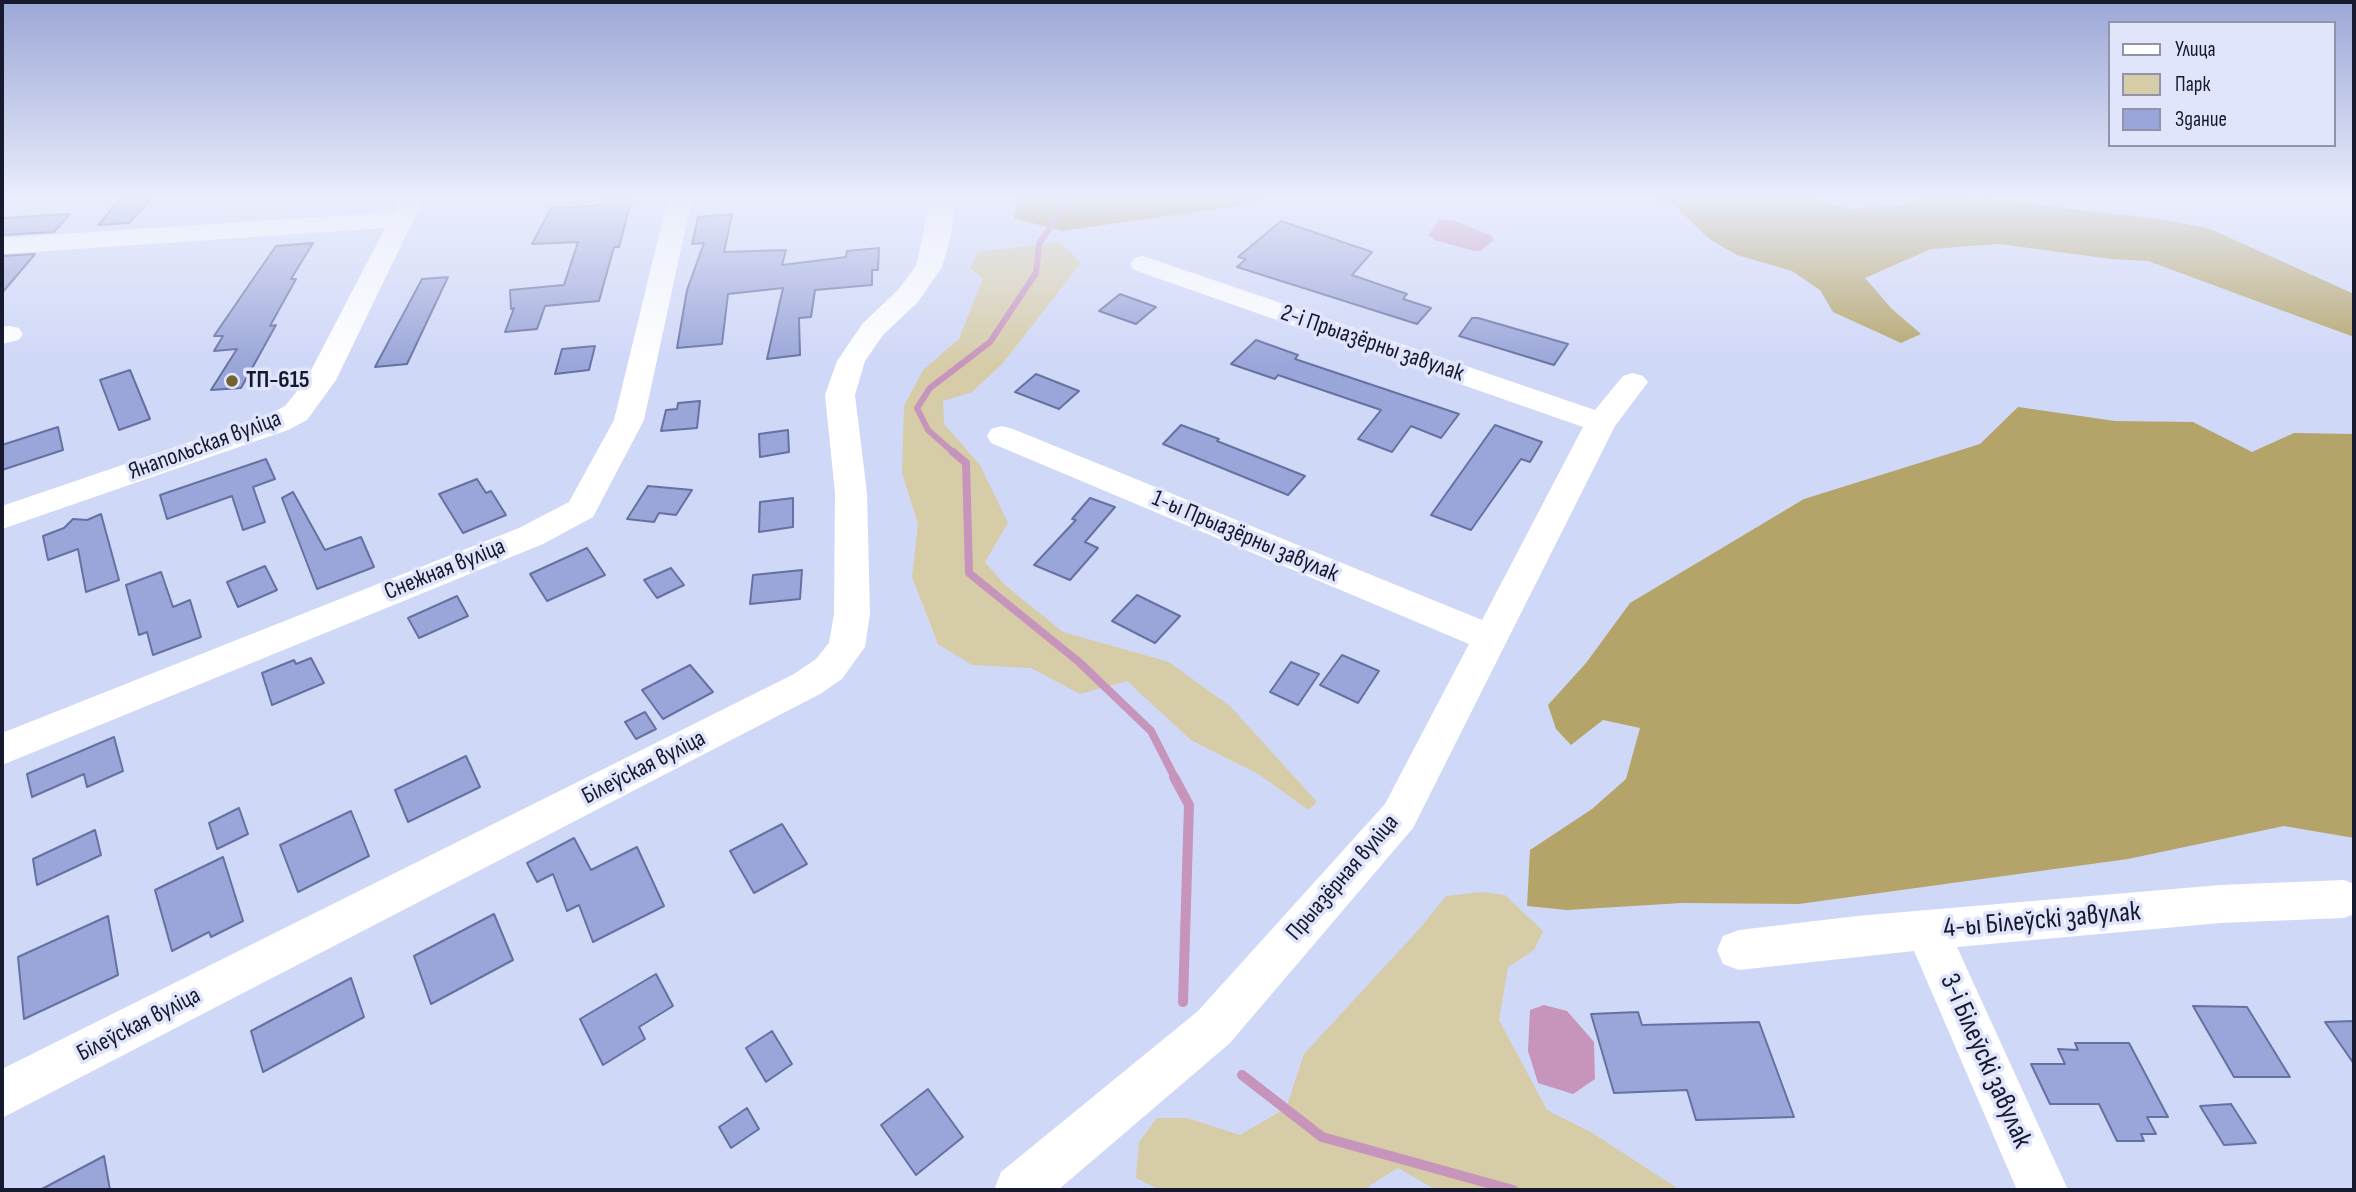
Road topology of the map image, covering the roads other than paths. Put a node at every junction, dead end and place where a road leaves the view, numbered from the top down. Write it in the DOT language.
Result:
graph roads {
  1 [pos="384,254"];
  2 [pos="666,254"];
  3 [pos="933,254"];
  4 [pos="1143,264"];
  5 [pos="1633,382"];
  6 [pos="1601,423"];
  7 [pos="1002,436"];
  8 [pos="2,518"];
  9 [pos="1489,638"];
  10 [pos="2,749"];
  11 [pos="2344,899"];
  12 [pos="1927,932"];
  13 [pos="1739,950"];
  14 [pos="2,1094"];
  15 [pos="1019,1190"];
  16 [pos="2043,1190"];
  1 -- 8 [label="street, Янапольская вуліца"];
  2 -- 10 [label="street, Снежная вуліца"];
  3 -- 14 [label="street, Білеўская вуліца"];
  4 -- 6 [label="street, 2-і Прыазёрны завулак"];
  5 -- 6 [label="street, Прыазёрная вуліца"];
  6 -- 9 [label="street, Прыазёрная вуліца"];
  7 -- 9 [label="street, 1-ы Прыазёрны завулак"];
  9 -- 15 [label="street, Прыазёрная вуліца"];
  11 -- 12 [label="street, 4-ы Білеўскі завулак"];
  12 -- 13 [label="street, 4-ы Білеўскі завулак"];
  12 -- 16 [label="street, 3-і Білеўскі завулак"];
}
